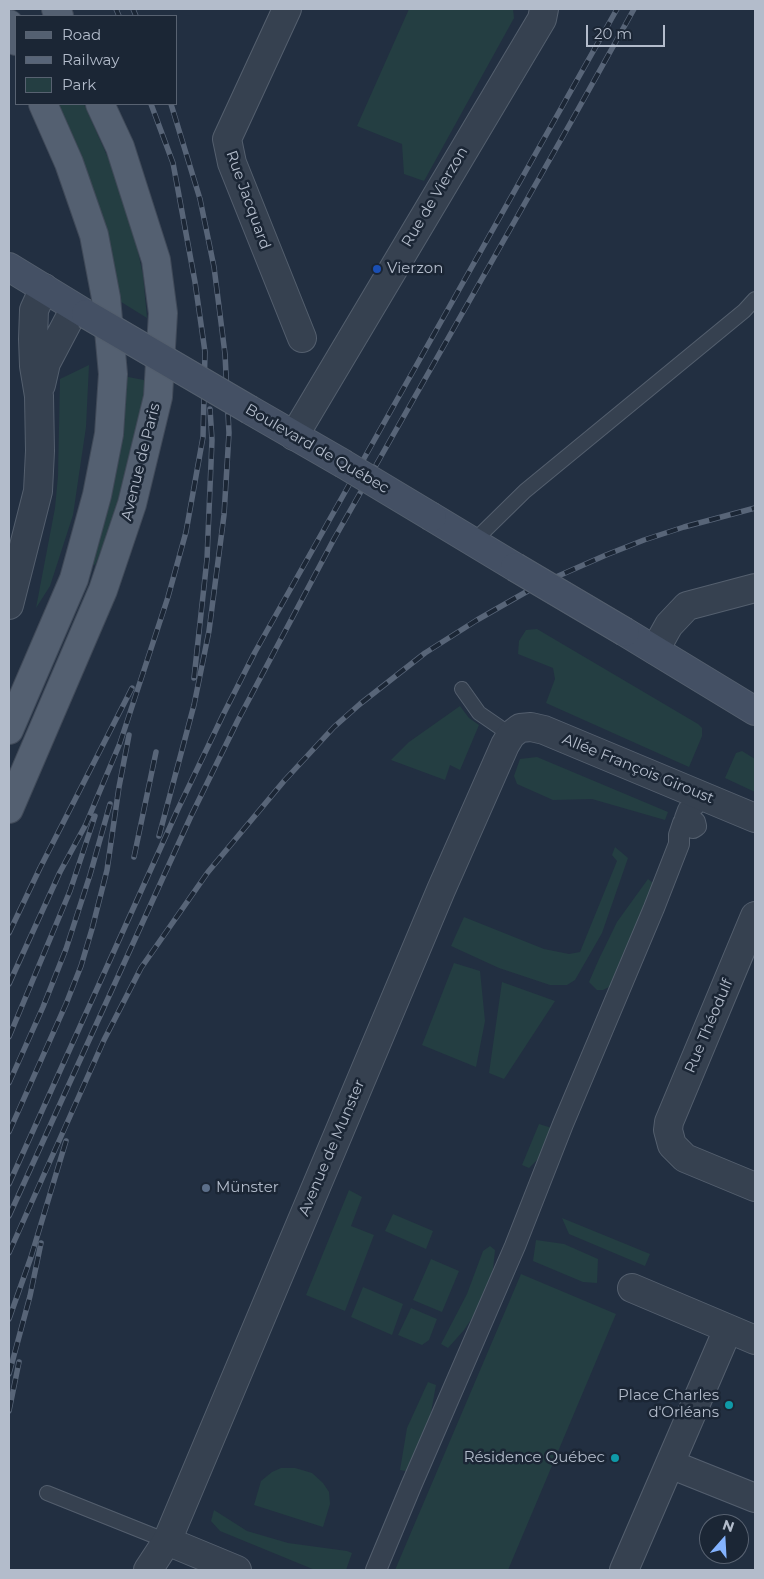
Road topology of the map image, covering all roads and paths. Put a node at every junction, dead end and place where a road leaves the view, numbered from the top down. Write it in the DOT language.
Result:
graph roads {
  1 [pos="287,9"];
  2 [pos="544,9"];
  3 [pos="9,24"];
  4 [pos="15,39"];
  5 [pos="43,105"];
  6 [pos="100,105"];
  7 [pos="9,267"];
  8 [pos="44,288"];
  9 [pos="755,299"];
  10 [pos="81,311"];
  11 [pos="302,338"];
  12 [pos="39,396"];
  13 [pos="294,436"];
  14 [pos="473,542"];
  15 [pos="11,588"];
  16 [pos="755,588"];
  17 [pos="655,650"];
  18 [pos="462,690"];
  19 [pos="755,711"];
  20 [pos="9,730"];
  21 [pos="515,732"];
  22 [pos="695,805"];
  23 [pos="9,809"];
  24 [pos="755,818"];
  25 [pos="755,916"];
  26 [pos="755,1187"];
  27 [pos="632,1288"];
  28 [pos="728,1329"];
  29 [pos="755,1340"];
  30 [pos="670,1464"];
  31 [pos="47,1493"];
  32 [pos="755,1498"];
  33 [pos="167,1541"];
  34 [pos="148,1570"];
  35 [pos="237,1570"];
  36 [pos="376,1570"];
  37 [pos="624,1570"];
  1 -- 11 [label="street, Rue Jacquard"];
  2 -- 13 [label="street, Rue de Vierzon"];
  3 -- 4 [label="main road"];
  5 -- 20 [label="main road"];
  6 -- 23 [label="main road, Avenue de Paris"];
  7 -- 8 [label="main road, Boulevard de Québec"];
  8 -- 10 [label="main road, Boulevard de Québec"];
  8 -- 12 [label="street"];
  9 -- 14 [label="lane"];
  10 -- 12 [label="street"];
  10 -- 13 [label="main road, Boulevard de Québec, bridge"];
  12 -- 15 [label="street"];
  13 -- 14 [label="main road, Boulevard de Québec, bridge"];
  14 -- 17 [label="main road, Boulevard de Québec, bridge"];
  16 -- 17 [label="street"];
  17 -- 19 [label="main road, Boulevard de Québec"];
  18 -- 21 [label="lane"];
  21 -- 24 [label="street, Allée François Giroust"];
  21 -- 33 [label="street, Avenue de Munster"];
  22 -- 36 [label="street"];
  25 -- 26 [label="street, Rue Théodulf"];
  27 -- 28 [label="street"];
  28 -- 29 [label="street"];
  28 -- 30 [label="street"];
  30 -- 32 [label="street"];
  30 -- 37 [label="street"];
  31 -- 33 [label="lane"];
  33 -- 34 [label="street, Avenue de Munster"];
  33 -- 35 [label="street"];
}
